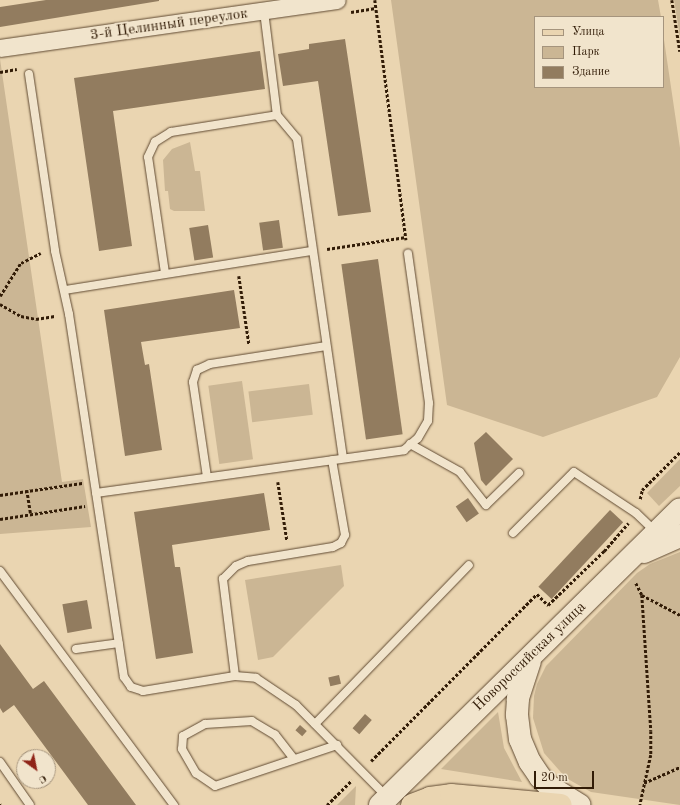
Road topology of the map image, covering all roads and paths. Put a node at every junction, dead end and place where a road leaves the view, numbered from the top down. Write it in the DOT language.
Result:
graph roads {
  1 [pos="337,0"];
  2 [pos="375,0"];
  3 [pos="672,0"];
  4 [pos="264,11"];
  5 [pos="0,48"];
  6 [pos="680,51"];
  7 [pos="29,74"];
  8 [pos="277,115"];
  9 [pos="406,237"];
  10 [pos="55,251"];
  11 [pos="312,251"];
  12 [pos="408,253"];
  13 [pos="237,262"];
  14 [pos="165,273"];
  15 [pos="65,290"];
  16 [pos="0,296"];
  17 [pos="0,304"];
  18 [pos="69,314"];
  19 [pos="326,346"];
  20 [pos="251,358"];
  21 [pos="410,444"];
  22 [pos="680,452"];
  23 [pos="343,458"];
  24 [pos="332,460"];
  25 [pos="276,467"];
  26 [pos="519,473"];
  27 [pos="207,478"];
  28 [pos="94,482"];
  29 [pos="27,490"];
  30 [pos="96,493"];
  31 [pos="0,495"];
  32 [pos="97,504"];
  33 [pos="680,509"];
  34 [pos="636,512"];
  35 [pos="31,514"];
  36 [pos="0,518"];
  37 [pos="513,532"];
  38 [pos="656,532"];
  39 [pos="680,536"];
  40 [pos="604,551"];
  41 [pos="289,555"];
  42 [pos="623,564"];
  43 [pos="469,565"];
  44 [pos="0,571"];
  45 [pos="642,595"];
  46 [pos="680,615"];
  47 [pos="118,643"];
  48 [pos="76,649"];
  49 [pos="532,656"];
  50 [pos="235,676"];
  51 [pos="315,724"];
  52 [pos="337,745"];
  53 [pos="294,759"];
  54 [pos="0,762"];
  55 [pos="680,767"];
  56 [pos="360,772"];
  57 [pos="644,784"];
  58 [pos="383,801"];
  59 [pos="30,805"];
  60 [pos="174,805"];
  61 [pos="326,805"];
  62 [pos="412,805"];
  63 [pos="561,805"];
  64 [pos="580,805"];
  65 [pos="640,805"];
  1 -- 4 [label="street, 3-й Целинный переулок"];
  2 -- 9 [label="path"];
  3 -- 6 [label="path"];
  4 -- 5 [label="street, 3-й Целинный переулок"];
  4 -- 8 [label="lane"];
  7 -- 10 [label="lane"];
  8 -- 11 [label="lane"];
  8 -- 14 [label="lane"];
  9 -- 11 [label="path"];
  9 -- 12 [label="path"];
  10 -- 15 [label="lane"];
  10 -- 16 [label="path"];
  11 -- 13 [label="lane"];
  11 -- 19 [label="lane"];
  12 -- 21 [label="lane"];
  13 -- 14 [label="lane"];
  13 -- 20 [label="path"];
  14 -- 15 [label="lane"];
  15 -- 18 [label="lane"];
  17 -- 18 [label="path"];
  18 -- 28 [label="lane"];
  19 -- 20 [label="lane"];
  19 -- 23 [label="lane"];
  20 -- 27 [label="lane"];
  21 -- 23 [label="lane"];
  21 -- 26 [label="lane"];
  22 -- 34 [label="path"];
  23 -- 24 [label="lane"];
  24 -- 25 [label="lane"];
  24 -- 41 [label="lane"];
  25 -- 27 [label="lane"];
  25 -- 41 [label="path"];
  27 -- 30 [label="lane"];
  28 -- 29 [label="path"];
  28 -- 30 [label="lane"];
  29 -- 31 [label="path"];
  29 -- 35 [label="path"];
  30 -- 32 [label="lane"];
  32 -- 35 [label="path"];
  32 -- 47 [label="lane"];
  33 -- 38 [label="street, Новороссийская улица"];
  34 -- 37 [label="lane"];
  34 -- 38 [label="lane"];
  34 -- 40 [label="path"];
  35 -- 36 [label="path"];
  38 -- 42 [label="street, Новороссийская улица"];
  39 -- 42 [label="street"];
  40 -- 42 [label="path"];
  40 -- 56 [label="path"];
  41 -- 50 [label="lane"];
  42 -- 45 [label="path"];
  42 -- 49 [label="street, Новороссийская улица"];
  43 -- 51 [label="lane"];
  44 -- 60 [label="lane"];
  45 -- 46 [label="path"];
  45 -- 57 [label="path"];
  47 -- 48 [label="lane"];
  47 -- 50 [label="lane"];
  49 -- 58 [label="street, Новороссийская улица"];
  49 -- 64 [label="street"];
  50 -- 51 [label="lane"];
  51 -- 52 [label="lane"];
  52 -- 53 [label="lane"];
  52 -- 56 [label="lane"];
  53 -- 53 [label="lane"];
  54 -- 59 [label="lane"];
  55 -- 57 [label="path"];
  56 -- 58 [label="lane"];
  56 -- 61 [label="path"];
  57 -- 65 [label="path"];
  62 -- 63 [label="main road"];
}
